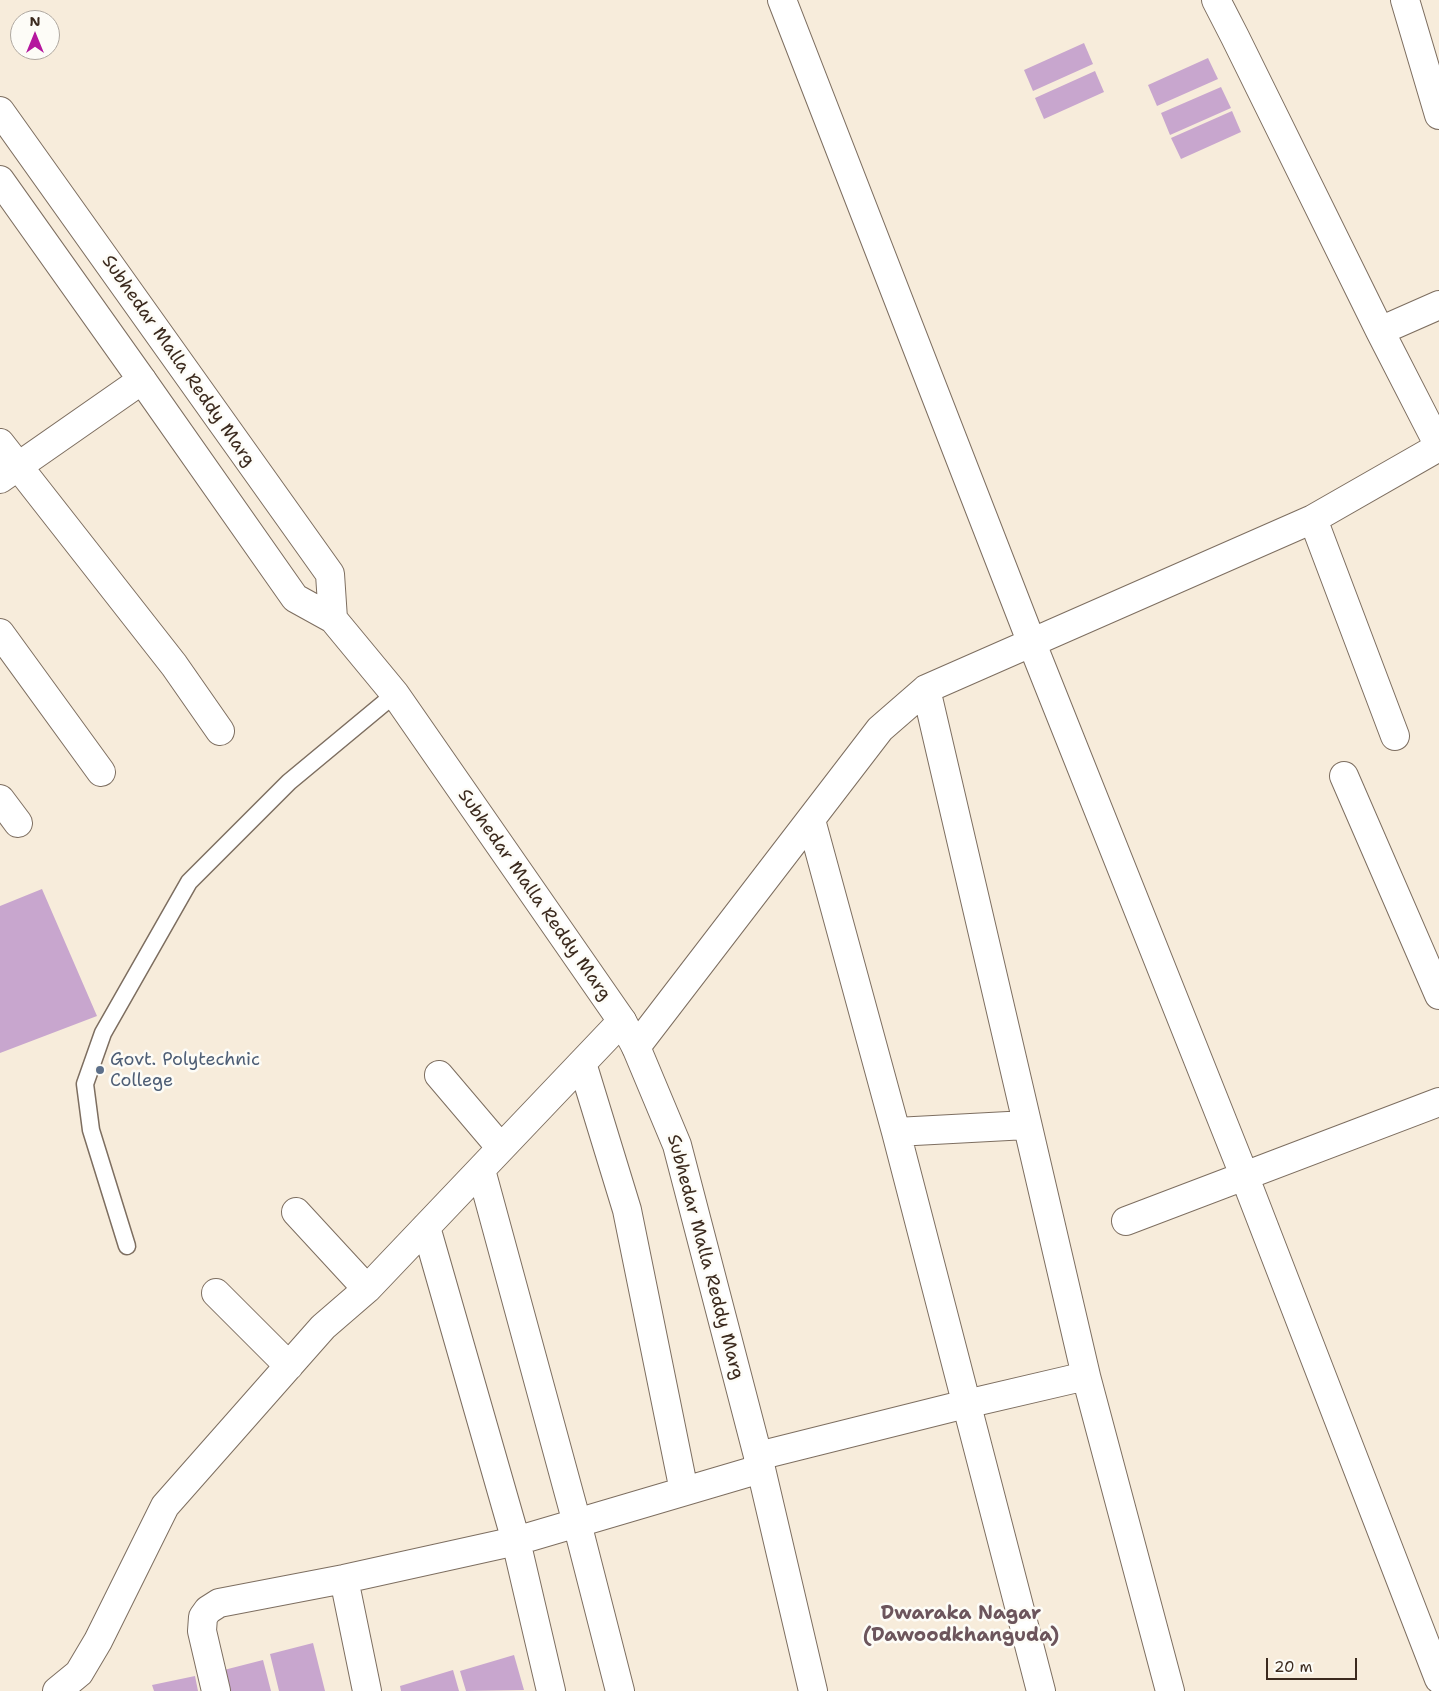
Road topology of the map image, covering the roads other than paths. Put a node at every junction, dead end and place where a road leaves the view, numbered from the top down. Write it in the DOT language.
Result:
graph roads {
  1 [pos="782,0"];
  2 [pos="1216,0"];
  3 [pos="1405,0"];
  4 [pos="0,111"];
  5 [pos="1439,115"];
  6 [pos="0,180"];
  7 [pos="1439,305"];
  8 [pos="1380,331"];
  9 [pos="142,380"];
  10 [pos="1431,416"];
  11 [pos="0,443"];
  12 [pos="1439,447"];
  13 [pos="9,472"];
  14 [pos="1313,519"];
  15 [pos="333,619"];
  16 [pos="0,633"];
  17 [pos="1031,641"];
  18 [pos="926,689"];
  19 [pos="395,694"];
  20 [pos="220,731"];
  21 [pos="1395,736"];
  22 [pos="101,772"];
  23 [pos="1344,776"];
  24 [pos="0,799"];
  25 [pos="811,820"];
  26 [pos="18,823"];
  27 [pos="1439,995"];
  28 [pos="622,1022"];
  29 [pos="636,1046"];
  30 [pos="582,1063"];
  31 [pos="439,1075"];
  32 [pos="1439,1102"];
  33 [pos="1027,1125"];
  34 [pos="896,1132"];
  35 [pos="501,1148"];
  36 [pos="480,1170"];
  37 [pos="1244,1175"];
  38 [pos="296,1212"];
  39 [pos="1126,1221"];
  40 [pos="426,1227"];
  41 [pos="127,1246"];
  42 [pos="367,1289"];
  43 [pos="216,1293"];
  44 [pos="289,1366"];
  45 [pos="1086,1376"];
  46 [pos="966,1404"];
  47 [pos="759,1462"];
  48 [pos="684,1491"];
  49 [pos="577,1523"];
  50 [pos="516,1540"];
  51 [pos="344,1579"];
  52 [pos="1439,1679"];
  53 [pos="57,1691"];
  54 [pos="216,1691"];
  55 [pos="367,1691"];
  56 [pos="551,1691"];
  57 [pos="620,1691"];
  58 [pos="813,1691"];
  59 [pos="1041,1691"];
  60 [pos="1170,1691"];
  1 -- 17 [label="street"];
  2 -- 8 [label="street"];
  3 -- 5 [label="street"];
  4 -- 15 [label="street, Subhedar Malla Reddy Marg"];
  6 -- 9 [label="street, Subhedar Malla Reddy Marg"];
  7 -- 8 [label="street"];
  8 -- 10 [label="street"];
  9 -- 13 [label="street"];
  9 -- 15 [label="street, Subhedar Malla Reddy Marg"];
  10 -- 12 [label="street"];
  11 -- 13 [label="street"];
  12 -- 14 [label="street"];
  13 -- 20 [label="street"];
  14 -- 17 [label="street"];
  14 -- 21 [label="street"];
  15 -- 19 [label="street, Subhedar Malla Reddy Marg"];
  16 -- 22 [label="street"];
  17 -- 18 [label="street"];
  17 -- 37 [label="street"];
  18 -- 25 [label="street"];
  18 -- 33 [label="street"];
  19 -- 28 [label="street, Subhedar Malla Reddy Marg"];
  19 -- 41 [label="lane"];
  23 -- 27 [label="street"];
  24 -- 26 [label="street"];
  25 -- 29 [label="street"];
  25 -- 34 [label="street"];
  28 -- 29 [label="street, Subhedar Malla Reddy Marg"];
  28 -- 30 [label="street"];
  29 -- 47 [label="street, Subhedar Malla Reddy Marg"];
  30 -- 35 [label="street"];
  30 -- 48 [label="street"];
  31 -- 35 [label="street"];
  32 -- 37 [label="street"];
  33 -- 34 [label="street"];
  33 -- 45 [label="street"];
  34 -- 46 [label="street"];
  35 -- 36 [label="street"];
  36 -- 40 [label="street"];
  36 -- 49 [label="street"];
  37 -- 39 [label="street"];
  37 -- 52 [label="street"];
  38 -- 42 [label="street"];
  40 -- 42 [label="street"];
  40 -- 50 [label="street"];
  42 -- 44 [label="street"];
  43 -- 44 [label="street"];
  44 -- 53 [label="street"];
  45 -- 46 [label="street"];
  45 -- 60 [label="street"];
  46 -- 47 [label="street"];
  46 -- 59 [label="street"];
  47 -- 48 [label="street"];
  47 -- 58 [label="street, Subhedar Malla Reddy Marg"];
  48 -- 49 [label="street"];
  49 -- 50 [label="street"];
  49 -- 57 [label="street"];
  50 -- 51 [label="street"];
  50 -- 56 [label="street"];
  51 -- 54 [label="street"];
  51 -- 55 [label="street"];
}
